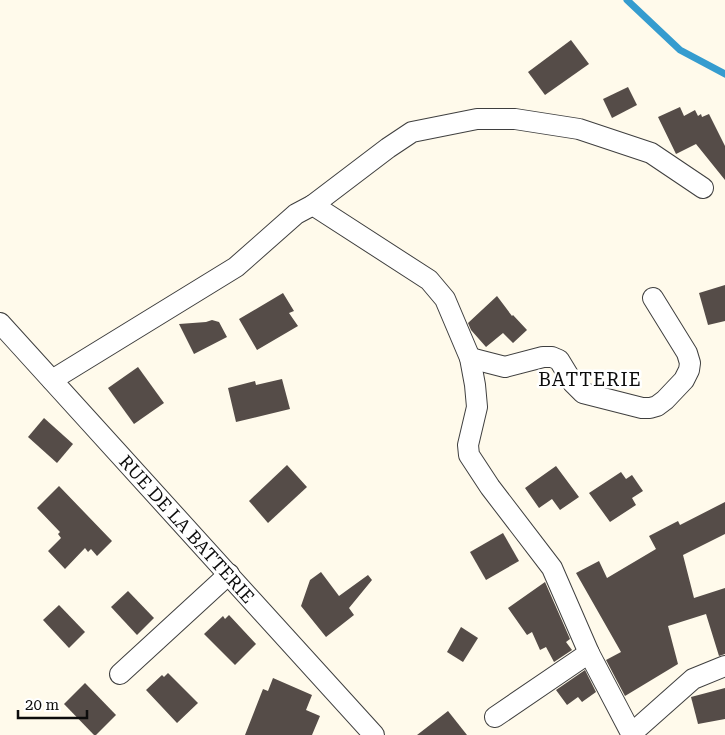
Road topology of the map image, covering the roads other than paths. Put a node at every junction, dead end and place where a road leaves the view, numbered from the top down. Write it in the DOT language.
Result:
graph roads {
  1 [pos="703,188"];
  2 [pos="313,204"];
  3 [pos="653,298"];
  4 [pos="0,323"];
  5 [pos="470,358"];
  6 [pos="52,380"];
  7 [pos="228,574"];
  8 [pos="589,653"];
  9 [pos="725,666"];
  10 [pos="120,674"];
  11 [pos="494,717"];
  12 [pos="632,734"];
  13 [pos="374,735"];
  1 -- 2 [label="street"];
  2 -- 5 [label="street"];
  2 -- 6 [label="street"];
  3 -- 5 [label="street"];
  4 -- 6 [label="street, RUE DE LA BATTERIE"];
  5 -- 8 [label="street"];
  6 -- 7 [label="street, RUE DE LA BATTERIE"];
  7 -- 10 [label="street"];
  7 -- 13 [label="street, RUE DE LA BATTERIE"];
  8 -- 11 [label="street"];
  8 -- 12 [label="street"];
  9 -- 12 [label="street"];
}
